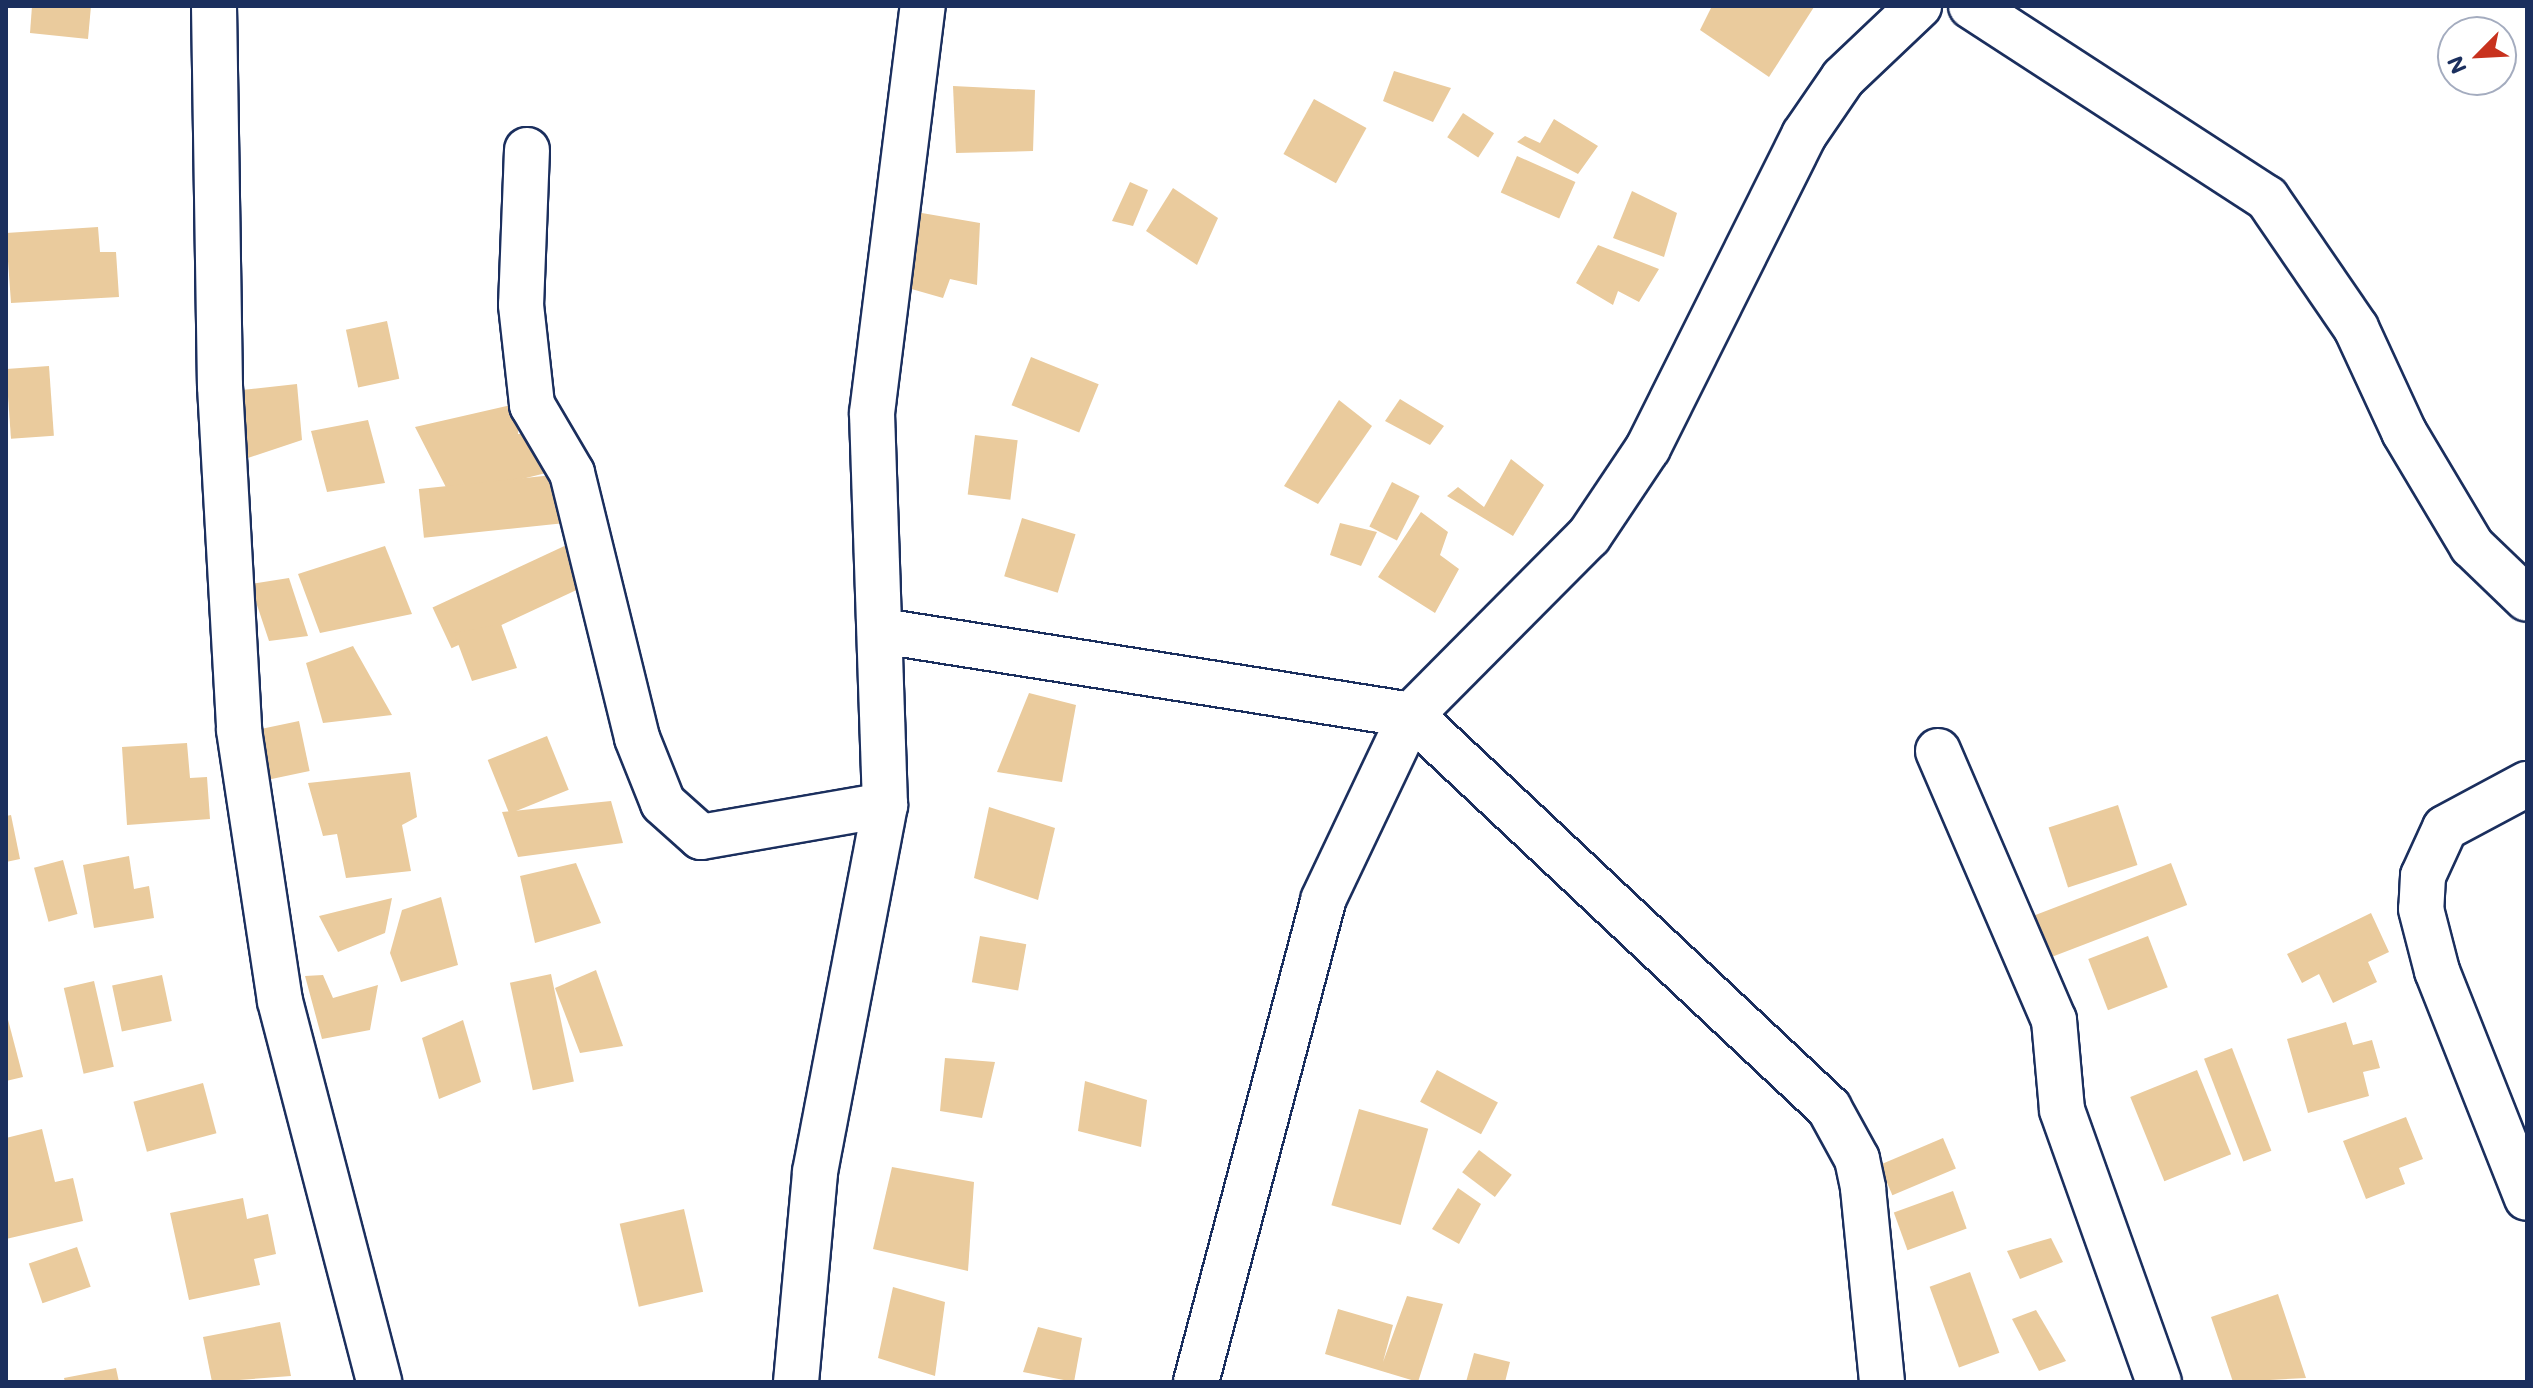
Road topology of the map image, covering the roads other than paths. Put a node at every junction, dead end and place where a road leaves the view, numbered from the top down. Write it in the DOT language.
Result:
graph roads {
  1 [pos="214,6"];
  2 [pos="923,6"];
  3 [pos="1919,6"];
  4 [pos="1971,6"];
  5 [pos="527,150"];
  6 [pos="2527,599"];
  7 [pos="882,631"];
  8 [pos="1411,715"];
  9 [pos="1938,751"];
  10 [pos="2527,784"];
  11 [pos="885,805"];
  12 [pos="2527,1198"];
  13 [pos="788,1381"];
  14 [pos="379,1382"];
  15 [pos="1196,1382"];
  16 [pos="1882,1382"];
  17 [pos="2159,1382"];
  1 -- 14 [label="street"];
  2 -- 7 [label="street"];
  3 -- 8 [label="street"];
  4 -- 6 [label="street"];
  5 -- 11 [label="street"];
  7 -- 8 [label="street"];
  7 -- 11 [label="street"];
  8 -- 15 [label="street"];
  8 -- 16 [label="street"];
  9 -- 17 [label="street"];
  10 -- 12 [label="street"];
  11 -- 13 [label="street"];
}
